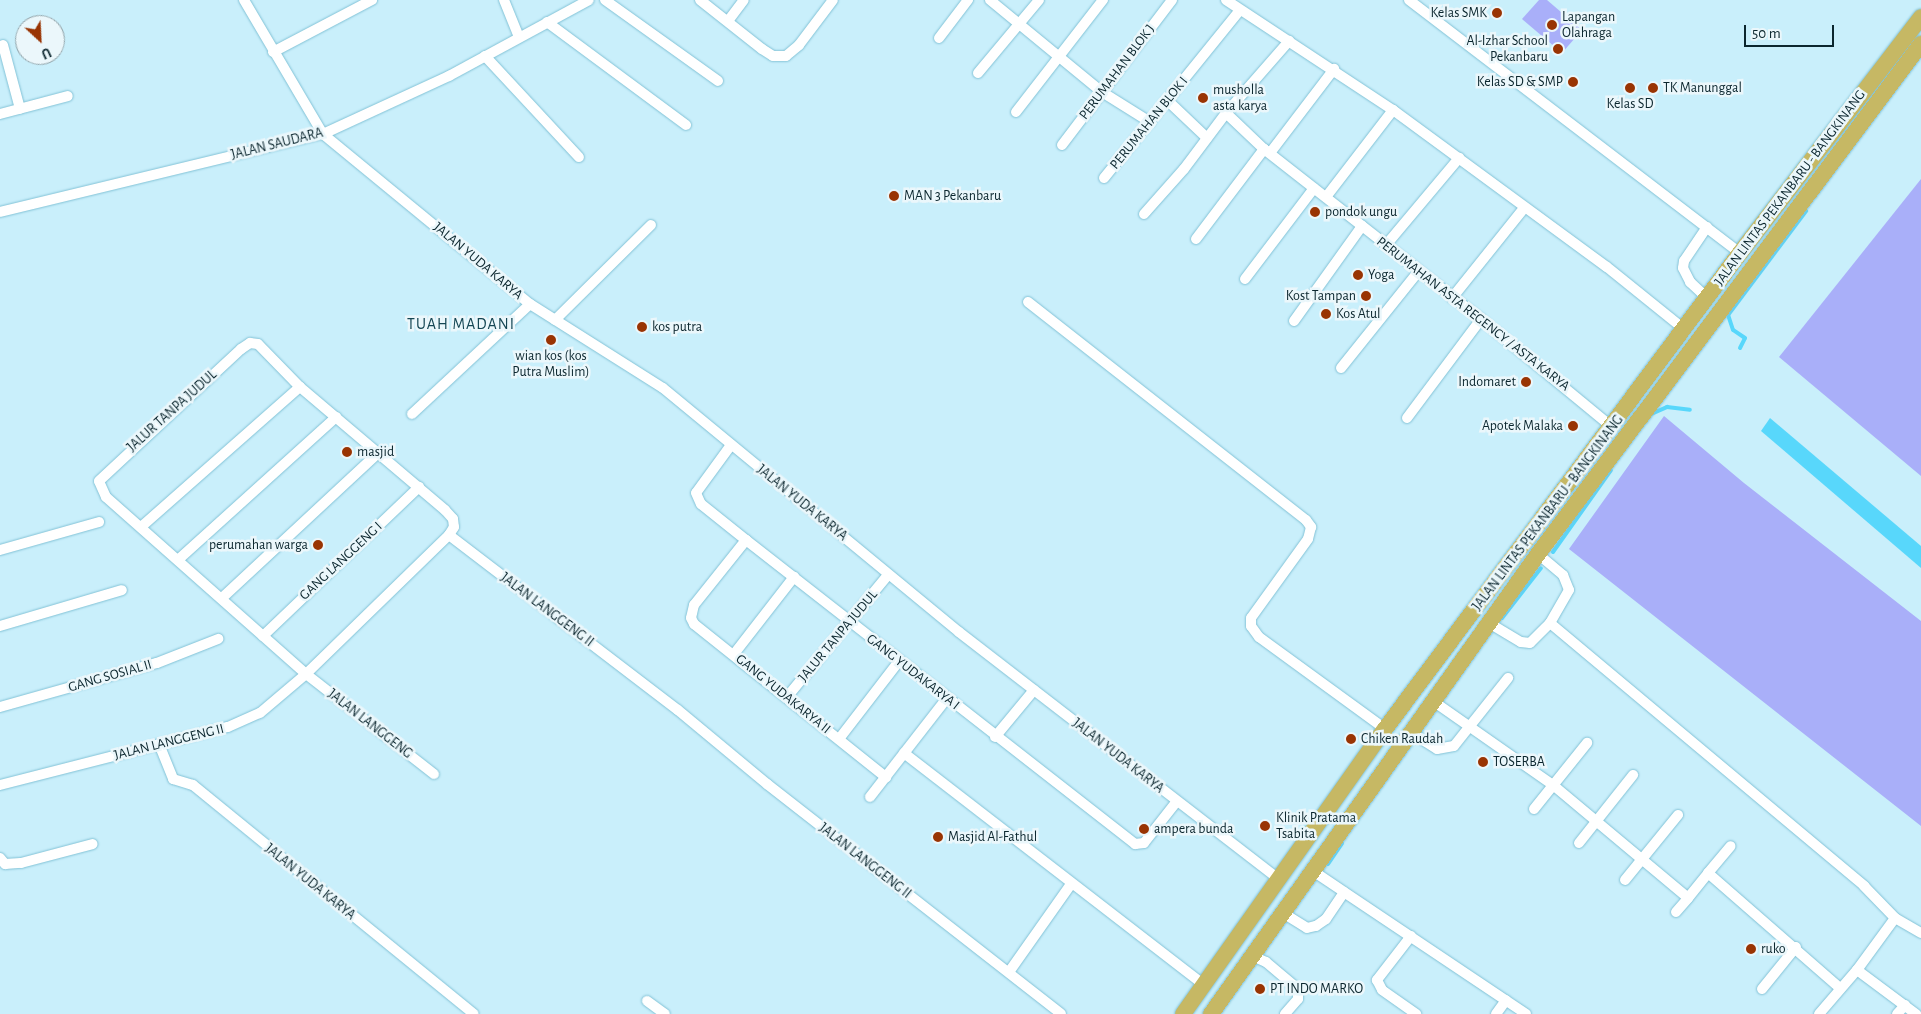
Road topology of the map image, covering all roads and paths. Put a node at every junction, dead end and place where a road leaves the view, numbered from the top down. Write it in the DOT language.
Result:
graph roads {
  1 [pos="244,0"];
  2 [pos="372,0"];
  3 [pos="504,0"];
  4 [pos="589,0"];
  5 [pos="605,0"];
  6 [pos="700,0"];
  7 [pos="744,0"];
  8 [pos="833,0"];
  9 [pos="968,0"];
  10 [pos="990,0"];
  11 [pos="1039,0"];
  12 [pos="1103,0"];
  13 [pos="1172,0"];
  14 [pos="1226,0"];
  15 [pos="1409,0"];
  16 [pos="1240,10"];
  17 [pos="1921,17"];
  18 [pos="728,21"];
  19 [pos="547,22"];
  20 [pos="1018,25"];
  21 [pos="519,37"];
  22 [pos="938,38"];
  23 [pos="1289,41"];
  24 [pos="1,43"];
  25 [pos="1921,44"];
  26 [pos="273,52"];
  27 [pos="485,56"];
  28 [pos="1059,57"];
  29 [pos="1334,69"];
  30 [pos="1878,72"];
  31 [pos="978,73"];
  32 [pos="1895,79"];
  33 [pos="718,81"];
  34 [pos="1102,92"];
  35 [pos="68,96"];
  36 [pos="1858,98"];
  37 [pos="1167,100"];
  38 [pos="1874,106"];
  39 [pos="20,109"];
  40 [pos="1393,110"];
  41 [pos="1016,112"];
  42 [pos="1226,113"];
  43 [pos="0,114"];
  44 [pos="1150,122"];
  45 [pos="686,125"];
  46 [pos="323,134"];
  47 [pos="1208,138"];
  48 [pos="1062,145"];
  49 [pos="1267,151"];
  50 [pos="579,156"];
  51 [pos="1459,158"];
  52 [pos="1104,178"];
  53 [pos="1314,188"];
  54 [pos="1326,197"];
  55 [pos="1524,208"];
  56 [pos="0,212"];
  57 [pos="1144,214"];
  58 [pos="651,225"];
  59 [pos="1362,226"];
  60 [pos="1708,227"];
  61 [pos="1196,239"];
  62 [pos="1386,245"];
  63 [pos="1740,253"];
  64 [pos="1418,272"];
  65 [pos="1245,279"];
  66 [pos="1452,298"];
  67 [pos="1708,299"];
  68 [pos="1028,302"];
  69 [pos="530,304"];
  70 [pos="1481,319"];
  71 [pos="556,320"];
  72 [pos="1294,321"];
  73 [pos="1684,330"];
  74 [pos="1341,368"];
  75 [pos="300,387"];
  76 [pos="412,414"];
  77 [pos="336,417"];
  78 [pos="1407,418"];
  79 [pos="1612,428"];
  80 [pos="731,445"];
  81 [pos="378,452"];
  82 [pos="419,488"];
  83 [pos="99,522"];
  84 [pos="141,528"];
  85 [pos="449,535"];
  86 [pos="746,540"];
  87 [pos="0,550"];
  88 [pos="1538,554"];
  89 [pos="179,560"];
  90 [pos="888,575"];
  91 [pos="794,577"];
  92 [pos="122,590"];
  93 [pos="222,598"];
  94 [pos="849,622"];
  95 [pos="1489,623"];
  96 [pos="1550,623"];
  97 [pos="0,626"];
  98 [pos="262,636"];
  99 [pos="218,639"];
  100 [pos="734,654"];
  101 [pos="899,661"];
  102 [pos="306,674"];
  103 [pos="1508,678"];
  104 [pos="1034,690"];
  105 [pos="787,697"];
  106 [pos="947,698"];
  107 [pos="1433,701"];
  108 [pos="0,706"];
  109 [pos="1472,726"];
  110 [pos="1385,729"];
  111 [pos="1410,732"];
  112 [pos="995,737"];
  113 [pos="838,739"];
  114 [pos="1586,743"];
  115 [pos="159,744"];
  116 [pos="904,753"];
  117 [pos="434,774"];
  118 [pos="1633,775"];
  119 [pos="886,777"];
  120 [pos="0,785"];
  121 [pos="1553,785"];
  122 [pos="870,797"];
  123 [pos="1177,801"];
  124 [pos="1534,809"];
  125 [pos="1678,815"];
  126 [pos="1597,820"];
  127 [pos="1579,843"];
  128 [pos="93,844"];
  129 [pos="1731,846"];
  130 [pos="0,858"];
  131 [pos="1642,859"];
  132 [pos="1313,871"];
  133 [pos="1708,873"];
  134 [pos="1277,878"];
  135 [pos="1625,880"];
  136 [pos="1071,884"];
  137 [pos="1344,892"];
  138 [pos="1688,898"];
  139 [pos="1676,912"];
  140 [pos="1283,913"];
  141 [pos="1896,918"];
  142 [pos="1921,933"];
  143 [pos="1411,936"];
  144 [pos="1796,947"];
  145 [pos="1252,956"];
  146 [pos="1857,970"];
  147 [pos="1008,972"];
  148 [pos="1203,984"];
  149 [pos="1840,988"];
  150 [pos="1762,989"];
  151 [pos="1506,1000"];
  152 [pos="647,1001"];
  153 [pos="1905,1005"];
  154 [pos="474,1014"];
  155 [pos="665,1014"];
  156 [pos="1061,1014"];
  157 [pos="1183,1014"];
  158 [pos="1210,1014"];
  159 [pos="1285,1014"];
  160 [pos="1416,1014"];
  161 [pos="1496,1014"];
  162 [pos="1526,1014"];
  163 [pos="1819,1014"];
  164 [pos="1897,1014"];
  165 [pos="1916,1014"];
  1 -- 26 [label="street, JALAN YUDA KARYA"];
  2 -- 26 [label="street"];
  3 -- 21 [label="street"];
  4 -- 19 [label="street, JALAN SAUDARA"];
  5 -- 33 [label="street"];
  6 -- 18 [label="street"];
  7 -- 18 [label="street"];
  8 -- 18 [label="street"];
  9 -- 22 [label="street"];
  10 -- 20 [label="street"];
  11 -- 20 [label="street"];
  12 -- 28 [label="street"];
  13 -- 34 [label="street, PERUMAHAN BLOK J"];
  14 -- 16 [label="street"];
  15 -- 60 [label="street"];
  16 -- 23 [label="street"];
  16 -- 37 [label="street, PERUMAHAN BLOK I"];
  17 -- 30 [label="highway, JALAN LINTAS PEKANBARU - BANGKINANG"];
  19 -- 21 [label="street, JALAN SAUDARA"];
  19 -- 45 [label="street"];
  20 -- 28 [label="street"];
  20 -- 31 [label="street"];
  21 -- 27 [label="street, JALAN SAUDARA"];
  23 -- 29 [label="street"];
  23 -- 42 [label="street"];
  24 -- 39 [label="street"];
  25 -- 32 [label="highway, JALAN LINTAS PEKANBARU - BANGKINANG"];
  26 -- 46 [label="street, JALAN YUDA KARYA"];
  27 -- 46 [label="street, JALAN SAUDARA"];
  27 -- 50 [label="street"];
  28 -- 34 [label="street"];
  28 -- 41 [label="street"];
  29 -- 40 [label="street"];
  29 -- 49 [label="street"];
  30 -- 32 [label="highway"];
  30 -- 36 [label="highway, JALAN LINTAS PEKANBARU - BANGKINANG"];
  32 -- 38 [label="highway, JALAN LINTAS PEKANBARU - BANGKINANG"];
  34 -- 44 [label="street"];
  34 -- 48 [label="street, PERUMAHAN BLOK J"];
  35 -- 39 [label="street"];
  36 -- 38 [label="highway"];
  36 -- 63 [label="highway, JALAN LINTAS PEKANBARU - BANGKINANG"];
  37 -- 44 [label="street, PERUMAHAN BLOK I"];
  37 -- 47 [label="street"];
  38 -- 88 [label="highway, JALAN LINTAS PEKANBARU - BANGKINANG"];
  39 -- 43 [label="street"];
  40 -- 51 [label="street"];
  40 -- 54 [label="street"];
  42 -- 47 [label="street"];
  42 -- 49 [label="street, PERUMAHAN ASTA REGENCY / ASTA KARYA"];
  44 -- 52 [label="street, PERUMAHAN BLOK I"];
  46 -- 56 [label="street, JALAN SAUDARA"];
  46 -- 69 [label="street, JALAN YUDA KARYA"];
  47 -- 57 [label="street"];
  49 -- 53 [label="street, PERUMAHAN ASTA REGENCY / ASTA KARYA"];
  49 -- 61 [label="street"];
  51 -- 55 [label="street"];
  51 -- 62 [label="street"];
  53 -- 54 [label="street, PERUMAHAN ASTA REGENCY / ASTA KARYA"];
  53 -- 65 [label="street"];
  54 -- 59 [label="street, PERUMAHAN ASTA REGENCY / ASTA KARYA"];
  55 -- 66 [label="street"];
  55 -- 73 [label="street"];
  58 -- 71 [label="street"];
  59 -- 62 [label="street, PERUMAHAN ASTA REGENCY / ASTA KARYA"];
  59 -- 72 [label="street"];
  60 -- 63 [label="street"];
  60 -- 67 [label="street"];
  62 -- 64 [label="street, PERUMAHAN ASTA REGENCY / ASTA KARYA"];
  63 -- 67 [label="highway, JALAN LINTAS PEKANBARU - BANGKINANG"];
  64 -- 66 [label="street, PERUMAHAN ASTA REGENCY / ASTA KARYA"];
  64 -- 74 [label="street"];
  66 -- 70 [label="street, PERUMAHAN ASTA REGENCY / ASTA KARYA"];
  67 -- 73 [label="highway, JALAN LINTAS PEKANBARU - BANGKINANG"];
  68 -- 110 [label="street"];
  69 -- 71 [label="street, JALAN YUDA KARYA"];
  69 -- 76 [label="street"];
  70 -- 78 [label="street"];
  70 -- 79 [label="street, PERUMAHAN ASTA REGENCY / ASTA KARYA"];
  71 -- 80 [label="street, JALAN YUDA KARYA"];
  73 -- 79 [label="highway, JALAN LINTAS PEKANBARU - BANGKINANG"];
  75 -- 77 [label="street, JALUR TANPA JUDUL"];
  75 -- 84 [label="street"];
  75 -- 84 [label="street, JALUR TANPA JUDUL"];
  77 -- 81 [label="street, JALUR TANPA JUDUL"];
  77 -- 89 [label="street"];
  79 -- 110 [label="highway, JALAN LINTAS PEKANBARU - BANGKINANG"];
  80 -- 86 [label="street, GANG YUDAKARYA I"];
  80 -- 90 [label="street, JALAN YUDA KARYA"];
  81 -- 82 [label="street, JALUR TANPA JUDUL"];
  81 -- 93 [label="street"];
  82 -- 85 [label="street, JALUR TANPA JUDUL"];
  82 -- 98 [label="street, GANG LANGGENG I"];
  83 -- 87 [label="street"];
  84 -- 89 [label="street, JALUR TANPA JUDUL"];
  85 -- 102 [label="street, JALAN LANGGENG II"];
  85 -- 147 [label="street, JALAN LANGGENG II"];
  86 -- 91 [label="street, GANG YUDAKARYA I"];
  86 -- 100 [label="street, GANG YUDAKARYA II"];
  88 -- 95 [label="highway, JALAN LINTAS PEKANBARU - BANGKINANG"];
  88 -- 96 [label="street"];
  89 -- 93 [label="street, JALUR TANPA JUDUL"];
  90 -- 94 [label="street, JALUR TANPA JUDUL"];
  90 -- 104 [label="street, JALAN YUDA KARYA"];
  91 -- 94 [label="street, GANG YUDAKARYA I"];
  91 -- 100 [label="street"];
  92 -- 97 [label="street"];
  93 -- 98 [label="street, JALUR TANPA JUDUL"];
  94 -- 101 [label="street, GANG YUDAKARYA I"];
  94 -- 105 [label="street, JALUR TANPA JUDUL"];
  95 -- 96 [label="street"];
  95 -- 107 [label="highway, JALAN LINTAS PEKANBARU - BANGKINANG"];
  96 -- 141 [label="street"];
  98 -- 102 [label="street, JALUR TANPA JUDUL"];
  99 -- 108 [label="street, GANG SOSIAL II"];
  100 -- 105 [label="street, GANG YUDAKARYA II"];
  101 -- 106 [label="street, GANG YUDAKARYA I"];
  101 -- 113 [label="street"];
  102 -- 115 [label="street, JALAN LANGGENG II"];
  102 -- 117 [label="street, JALAN LANGGENG"];
  103 -- 109 [label="street"];
  104 -- 112 [label="street"];
  104 -- 123 [label="street, JALAN YUDA KARYA"];
  105 -- 113 [label="street, GANG YUDAKARYA II"];
  106 -- 112 [label="street, GANG YUDAKARYA I"];
  106 -- 116 [label="street"];
  107 -- 109 [label="street"];
  107 -- 111 [label="highway, JALAN LINTAS PEKANBARU - BANGKINANG"];
  109 -- 111 [label="street"];
  109 -- 121 [label="street"];
  110 -- 134 [label="highway, JALAN LINTAS PEKANBARU - BANGKINANG"];
  111 -- 132 [label="highway, JALAN LINTAS PEKANBARU - BANGKINANG"];
  112 -- 123 [label="street, GANG YUDAKARYA I"];
  113 -- 119 [label="street, GANG YUDAKARYA II"];
  114 -- 121 [label="street"];
  115 -- 120 [label="street, JALAN LANGGENG II"];
  115 -- 154 [label="street, JALAN YUDA KARYA"];
  116 -- 119 [label="street"];
  116 -- 136 [label="street"];
  118 -- 126 [label="street"];
  119 -- 122 [label="street"];
  121 -- 124 [label="street"];
  121 -- 126 [label="street"];
  123 -- 134 [label="street, JALAN YUDA KARYA"];
  125 -- 131 [label="street"];
  126 -- 127 [label="street"];
  126 -- 131 [label="street"];
  128 -- 130 [label="street"];
  129 -- 133 [label="street"];
  131 -- 135 [label="street"];
  131 -- 138 [label="street"];
  132 -- 137 [label="street"];
  132 -- 140 [label="highway, JALAN LINTAS PEKANBARU - BANGKINANG"];
  133 -- 138 [label="street"];
  133 -- 144 [label="street"];
  134 -- 148 [label="highway, JALAN LINTAS PEKANBARU - BANGKINANG"];
  136 -- 147 [label="street"];
  136 -- 148 [label="street"];
  137 -- 140 [label="street"];
  137 -- 143 [label="street"];
  138 -- 139 [label="street"];
  140 -- 145 [label="highway, JALAN LINTAS PEKANBARU - BANGKINANG"];
  141 -- 142 [label="street"];
  141 -- 146 [label="street"];
  143 -- 151 [label="street"];
  143 -- 160 [label="street"];
  144 -- 149 [label="street"];
  144 -- 150 [label="street"];
  145 -- 158 [label="highway, JALAN LINTAS PEKANBARU - BANGKINANG"];
  145 -- 159 [label="street"];
  146 -- 149 [label="street"];
  146 -- 153 [label="street"];
  147 -- 156 [label="street, JALAN LANGGENG II"];
  148 -- 157 [label="highway, JALAN LINTAS PEKANBARU - BANGKINANG"];
  149 -- 163 [label="street"];
  151 -- 161 [label="street"];
  151 -- 162 [label="street"];
  152 -- 155 [label="street"];
  153 -- 164 [label="street"];
  153 -- 165 [label="street"];
}
